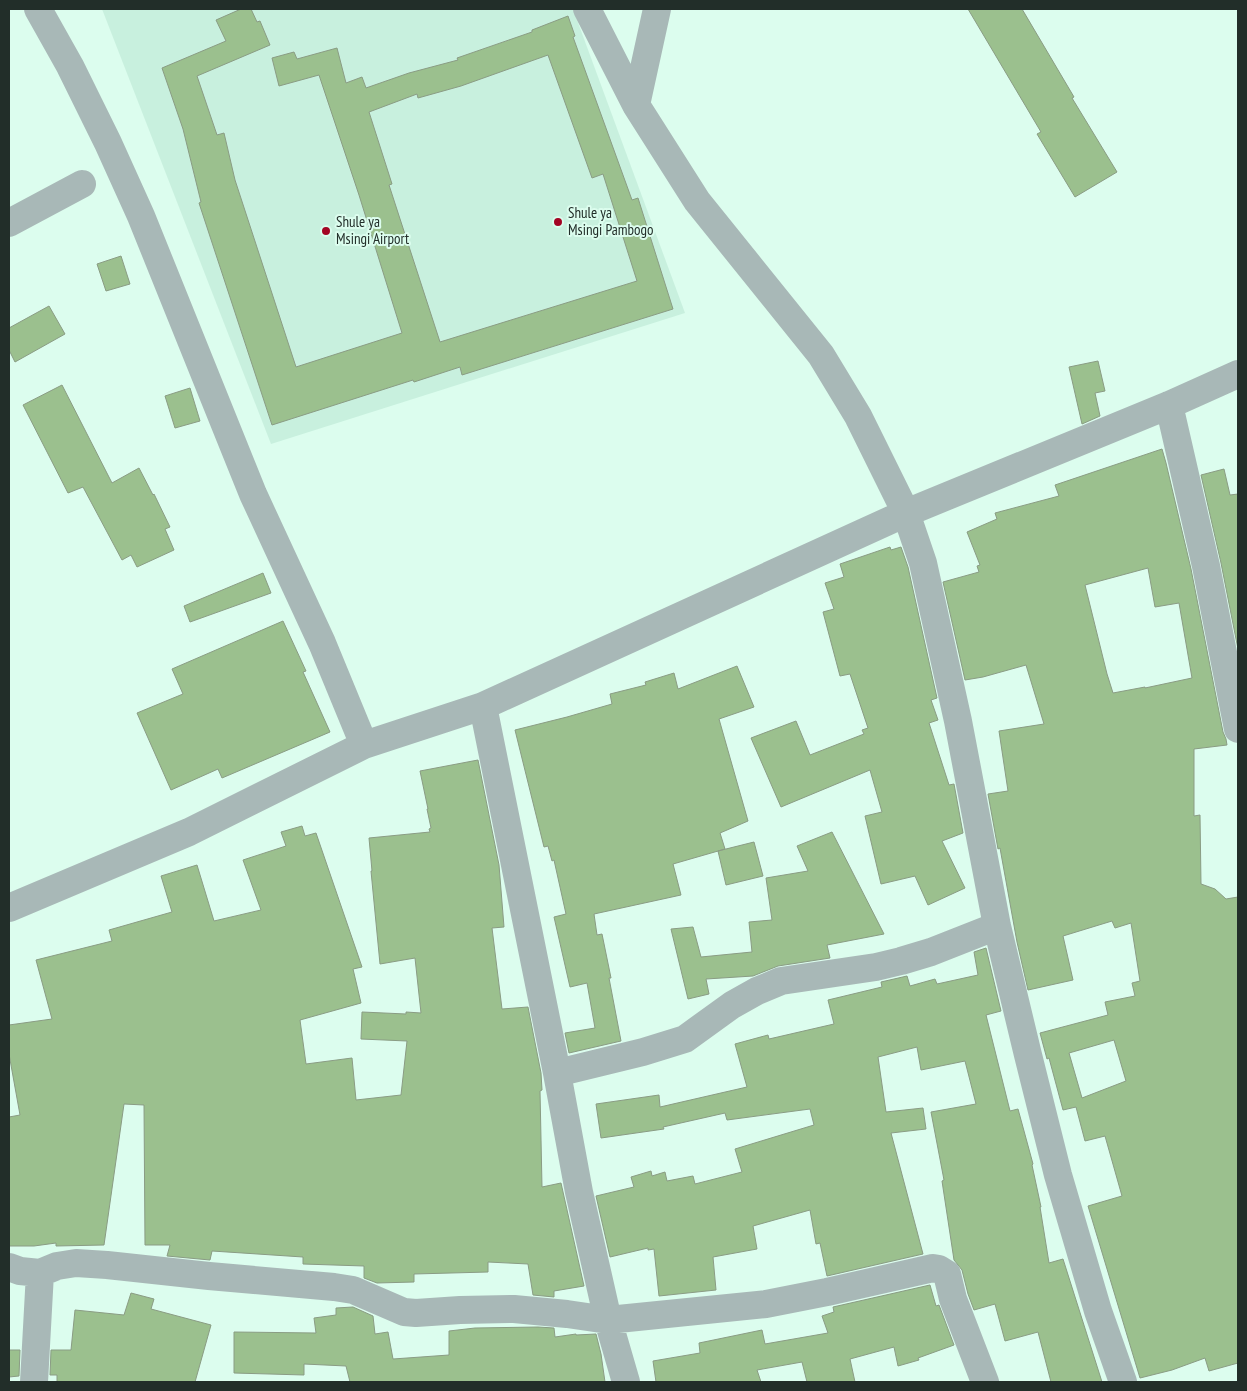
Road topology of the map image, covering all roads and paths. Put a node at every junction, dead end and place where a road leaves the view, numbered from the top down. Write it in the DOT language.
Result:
graph roads {
  1 [pos="38,9"];
  2 [pos="587,9"];
  3 [pos="657,9"];
  4 [pos="636,105"];
  5 [pos="82,184"];
  6 [pos="9,223"];
  7 [pos="1238,374"];
  8 [pos="1169,405"];
  9 [pos="906,512"];
  10 [pos="483,706"];
  11 [pos="1237,717"];
  12 [pos="364,746"];
  13 [pos="9,908"];
  14 [pos="997,926"];
  15 [pos="557,1073"];
  16 [pos="9,1267"];
  17 [pos="40,1273"];
  18 [pos="608,1320"];
  19 [pos="34,1382"];
  20 [pos="626,1382"];
  21 [pos="985,1382"];
  22 [pos="1122,1382"];
  1 -- 12 [label="street"];
  2 -- 4 [label="street"];
  3 -- 4 [label="street"];
  4 -- 9 [label="street"];
  5 -- 6 [label="street"];
  7 -- 8 [label="street"];
  8 -- 9 [label="street"];
  8 -- 11 [label="street"];
  9 -- 10 [label="street"];
  9 -- 14 [label="street"];
  10 -- 12 [label="street"];
  10 -- 15 [label="street"];
  12 -- 13 [label="street"];
  14 -- 15 [label="street"];
  14 -- 22 [label="street"];
  15 -- 18 [label="street"];
  16 -- 17 [label="street"];
  17 -- 18 [label="street"];
  17 -- 19 [label="street"];
  18 -- 20 [label="street"];
  18 -- 21 [label="street"];
}
